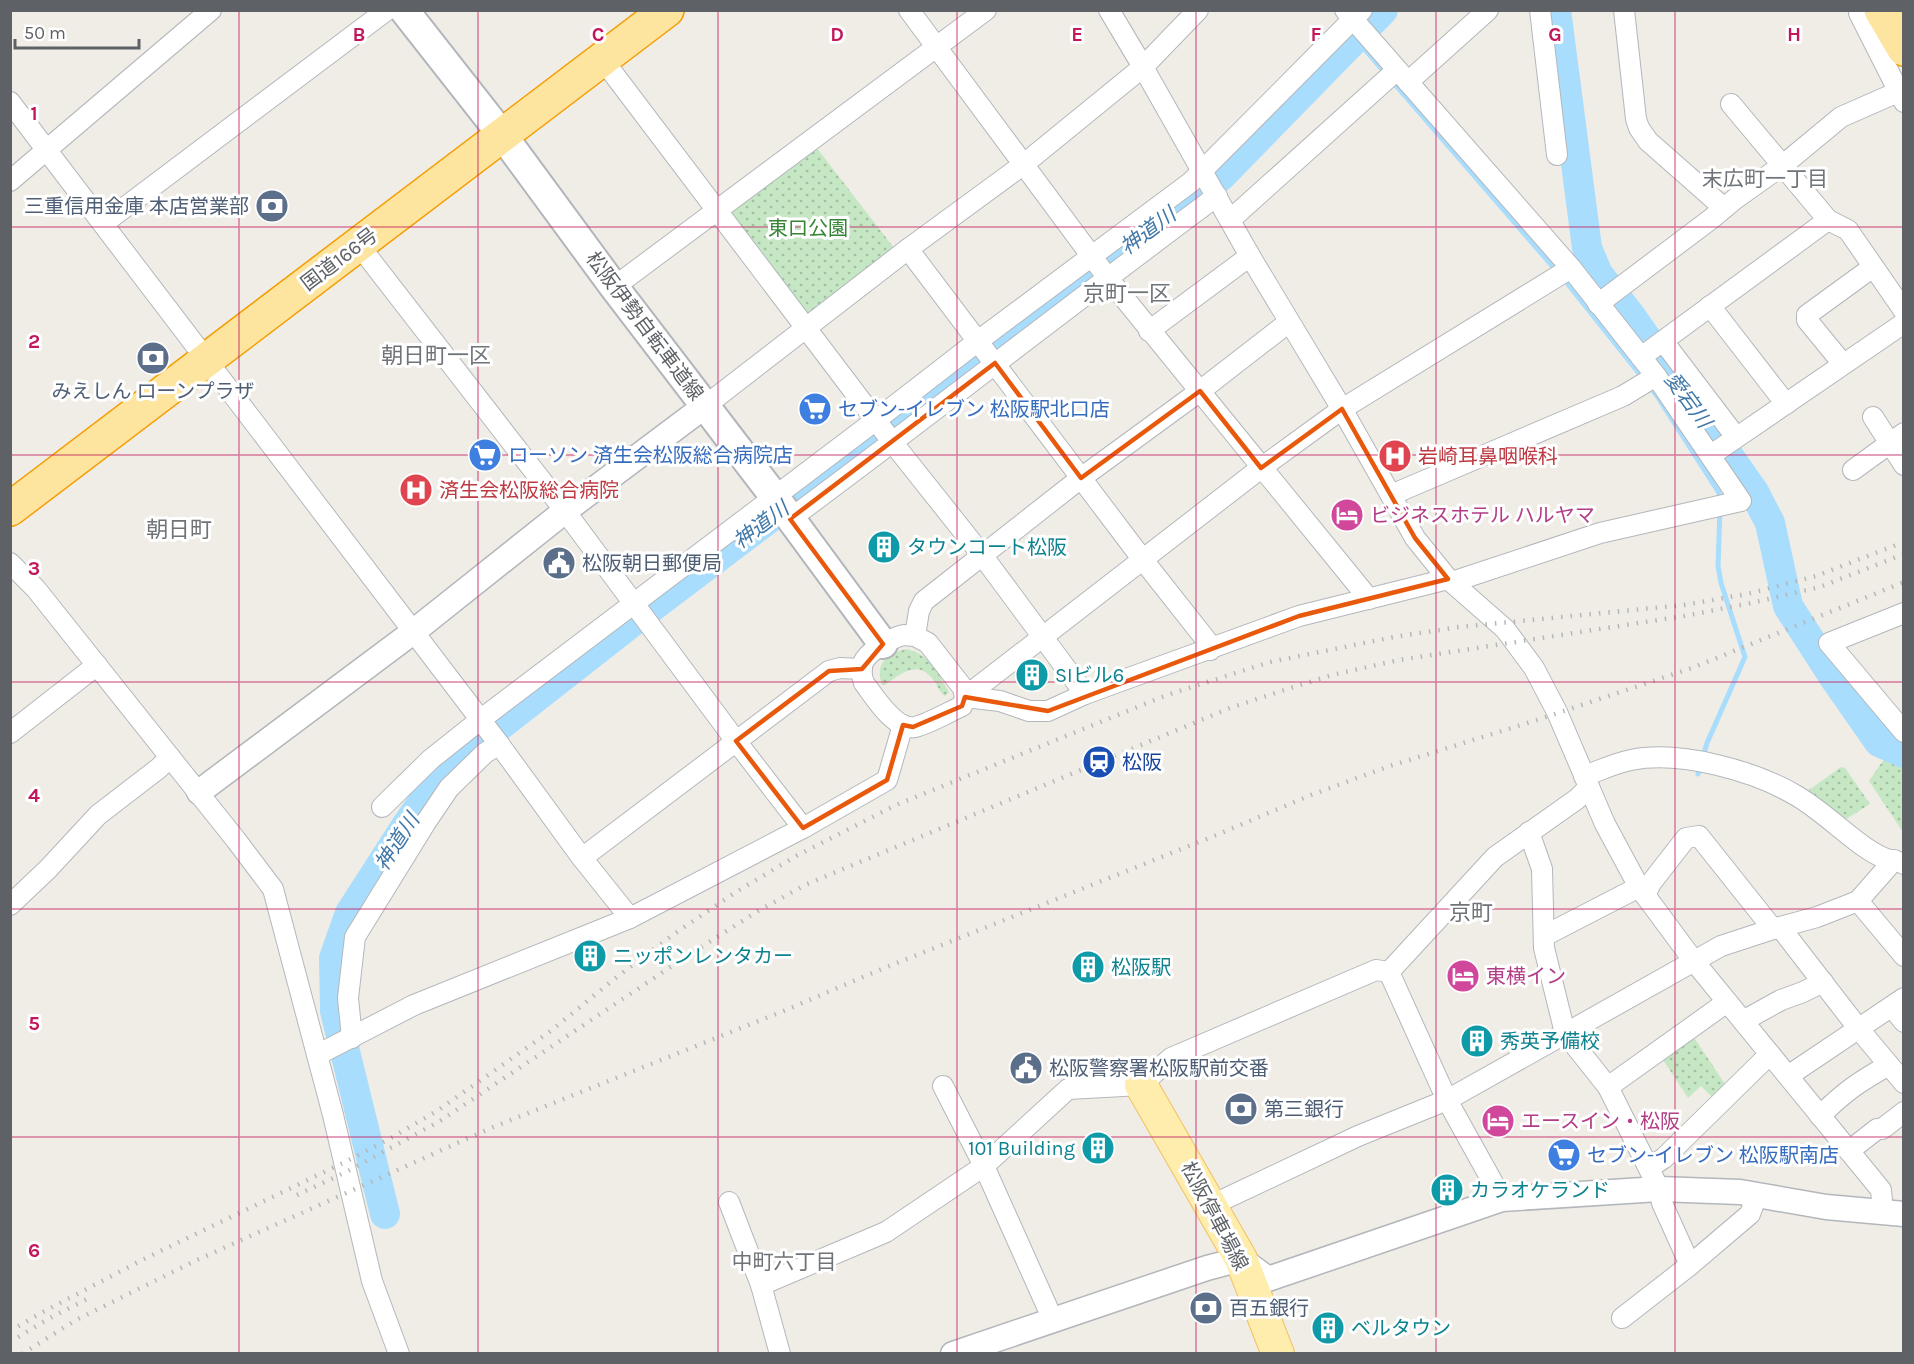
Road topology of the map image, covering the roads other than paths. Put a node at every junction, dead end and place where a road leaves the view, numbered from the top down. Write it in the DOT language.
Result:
graph roads {
  1 [pos="211,10"];
  2 [pos="387,10"];
  3 [pos="404,10"];
  4 [pos="667,10"];
  5 [pos="909,10"];
  6 [pos="986,10"];
  7 [pos="1109,10"];
  8 [pos="1198,10"];
  9 [pos="1488,10"];
  10 [pos="1540,10"];
  11 [pos="1624,10"];
  12 [pos="1860,10"];
  13 [pos="1353,15"];
  14 [pos="937,48"];
  15 [pos="603,60"];
  16 [pos="1143,67"];
  17 [pos="1396,76"];
  18 [pos="1901,97"];
  19 [pos="10,102"];
  20 [pos="1731,104"];
  21 [pos="503,136"];
  22 [pos="47,150"];
  23 [pos="1557,155"];
  24 [pos="1024,164"];
  25 [pos="1783,165"];
  26 [pos="1203,172"];
  27 [pos="10,181"];
  28 [pos="1216,195"];
  29 [pos="1724,208"];
  30 [pos="717,211"];
  31 [pos="1230,220"];
  32 [pos="1828,220"];
  33 [pos="104,224"];
  34 [pos="358,244"];
  35 [pos="908,249"];
  36 [pos="1250,256"];
  37 [pos="1092,257"];
  38 [pos="1873,267"];
  39 [pos="1563,272"];
  40 [pos="1107,277"];
  41 [pos="614,287"];
  42 [pos="1598,303"];
  43 [pos="1710,306"];
  44 [pos="1904,310"];
  45 [pos="1289,322"];
  46 [pos="1904,323"];
  47 [pos="805,327"];
  48 [pos="1149,331"];
  49 [pos="978,341"];
  50 [pos="1652,349"];
  51 [pos="206,360"];
  52 [pos="995,363"];
  53 [pos="1843,364"];
  54 [pos="1649,380"];
  55 [pos="1200,391"];
  56 [pos="1786,404"];
  57 [pos="705,406"];
  58 [pos="1342,410"];
  59 [pos="1873,417"];
  60 [pos="876,420"];
  61 [pos="1896,438"];
  62 [pos="1734,439"];
  63 [pos="893,442"];
  64 [pos="1711,455"];
  65 [pos="1904,465"];
  66 [pos="1261,468"];
  67 [pos="1853,470"];
  68 [pos="1081,478"];
  69 [pos="1390,495"];
  70 [pos="10,508"];
  71 [pos="782,508"];
  72 [pos="565,512"];
  73 [pos="982,555"];
  74 [pos="1143,560"];
  75 [pos="10,563"];
  76 [pos="1450,581"];
  77 [pos="1369,599"];
  78 [pos="639,612"];
  79 [pos="1904,613"];
  80 [pos="413,632"];
  81 [pos="915,636"];
  82 [pos="1042,637"];
  83 [pos="884,644"];
  84 [pos="1210,650"];
  85 [pos="97,665"];
  86 [pos="862,669"];
  87 [pos="1085,694"];
  88 [pos="965,697"];
  89 [pos="903,725"];
  90 [pos="489,732"];
  91 [pos="1904,732"];
  92 [pos="10,733"];
  93 [pos="736,741"];
  94 [pos="170,757"];
  95 [pos="1586,782"];
  96 [pos="198,792"];
  97 [pos="382,807"];
  98 [pos="803,828"];
  99 [pos="1529,832"];
  100 [pos="582,858"];
  101 [pos="1900,861"];
  102 [pos="1642,891"];
  103 [pos="1858,901"];
  104 [pos="10,905"];
  105 [pos="630,918"];
  106 [pos="1777,928"];
  107 [pos="1544,936"];
  108 [pos="1904,956"];
  109 [pos="1693,960"];
  110 [pos="1389,972"];
  111 [pos="1823,982"];
  112 [pos="1727,1002"];
  113 [pos="1900,1009"];
  114 [pos="1743,1021"];
  115 [pos="1858,1028"];
  116 [pos="1565,1034"];
  117 [pos="352,1038"];
  118 [pos="1770,1054"];
  119 [pos="317,1055"];
  120 [pos="1897,1069"];
  121 [pos="1788,1076"];
  122 [pos="1141,1084"];
  123 [pos="943,1086"];
  124 [pos="1608,1087"];
  125 [pos="1447,1100"];
  126 [pos="1904,1112"];
  127 [pos="1820,1116"];
  128 [pos="1849,1151"];
  129 [pos="984,1166"];
  130 [pos="1654,1179"];
  131 [pos="1757,1195"];
  132 [pos="1502,1199"];
  133 [pos="729,1202"];
  134 [pos="1212,1205"];
  135 [pos="1893,1213"];
  136 [pos="1241,1259"];
  137 [pos="1690,1265"];
  138 [pos="761,1285"];
  139 [pos="1622,1318"];
  140 [pos="1053,1320"];
  141 [pos="399,1353"];
  142 [pos="780,1353"];
  143 [pos="953,1353"];
  144 [pos="1278,1353"];
  1 -- 22 [label="street"];
  2 -- 33 [label="street"];
  3 -- 21 [label="main road, 松阪伊勢自転車道線"];
  4 -- 15 [label="highway, 国道166号"];
  5 -- 14 [label="street"];
  6 -- 14 [label="street"];
  7 -- 16 [label="street"];
  8 -- 16 [label="street"];
  9 -- 17 [label="street"];
  10 -- 23 [label="street"];
  11 -- 29 [label="street"];
  12 -- 18 [label="street"];
  13 -- 17 [label="street"];
  13 -- 26 [label="street"];
  14 -- 24 [label="street"];
  14 -- 30 [label="street"];
  15 -- 21 [label="highway, 国道166号"];
  15 -- 30 [label="street"];
  16 -- 24 [label="street"];
  16 -- 26 [label="street"];
  17 -- 31 [label="street"];
  17 -- 39 [label="street"];
  18 -- 25 [label="street"];
  19 -- 22 [label="street"];
  20 -- 25 [label="street"];
  21 -- 34 [label="highway, 国道166号"];
  21 -- 41 [label="main road, 松阪伊勢自転車道線"];
  22 -- 27 [label="street"];
  22 -- 33 [label="street"];
  24 -- 35 [label="street"];
  24 -- 37 [label="street"];
  25 -- 29 [label="street"];
  25 -- 32 [label="street"];
  26 -- 28 [label="street"];
  26 -- 37 [label="street"];
  28 -- 31 [label="street"];
  28 -- 40 [label="street"];
  29 -- 42 [label="street"];
  30 -- 41 [label="street"];
  30 -- 47 [label="street"];
  31 -- 36 [label="street"];
  32 -- 38 [label="street"];
  32 -- 43 [label="street"];
  33 -- 51 [label="street"];
  34 -- 51 [label="highway, 国道166号"];
  34 -- 72 [label="street"];
  35 -- 47 [label="street"];
  35 -- 49 [label="street"];
  36 -- 45 [label="street"];
  36 -- 48 [label="street"];
  37 -- 40 [label="street"];
  37 -- 49 [label="street"];
  38 -- 44 [label="street"];
  38 -- 53 [label="street"];
  39 -- 42 [label="street"];
  39 -- 58 [label="street"];
  40 -- 48 [label="street"];
  40 -- 52 [label="street"];
  41 -- 57 [label="main road, 松阪伊勢自転車道線"];
  42 -- 50 [label="street"];
  43 -- 50 [label="street"];
  43 -- 56 [label="street"];
  45 -- 55 [label="street"];
  45 -- 58 [label="street"];
  46 -- 53 [label="street"];
  47 -- 57 [label="street"];
  47 -- 60 [label="street"];
  48 -- 55 [label="street"];
  49 -- 52 [label="street"];
  49 -- 60 [label="street"];
  50 -- 54 [label="street"];
  50 -- 62 [label="street"];
  51 -- 70 [label="highway, 国道166号"];
  51 -- 80 [label="street"];
  52 -- 63 [label="street"];
  52 -- 68 [label="street"];
  53 -- 56 [label="street"];
  54 -- 64 [label="street"];
  54 -- 69 [label="street"];
  55 -- 66 [label="street"];
  55 -- 68 [label="street"];
  56 -- 62 [label="street"];
  57 -- 71 [label="main road, 松阪伊勢自転車道線"];
  57 -- 72 [label="street"];
  58 -- 66 [label="street"];
  58 -- 69 [label="street"];
  59 -- 61 [label="street"];
  60 -- 63 [label="street"];
  60 -- 71 [label="street"];
  61 -- 65 [label="street"];
  61 -- 67 [label="street"];
  62 -- 64 [label="street"];
  63 -- 71 [label="street"];
  63 -- 73 [label="street"];
  64 -- 76 [label="street"];
  66 -- 74 [label="street"];
  66 -- 77 [label="street"];
  68 -- 73 [label="street"];
  68 -- 74 [label="street"];
  69 -- 76 [label="street"];
  71 -- 78 [label="street"];
  71 -- 83 [label="main road, 松阪伊勢自転車道線"];
  72 -- 78 [label="street"];
  72 -- 80 [label="street"];
  73 -- 81 [label="street"];
  73 -- 82 [label="street"];
  74 -- 82 [label="street"];
  74 -- 84 [label="street"];
  75 -- 85 [label="street"];
  76 -- 77 [label="street"];
  76 -- 95 [label="street"];
  77 -- 84 [label="street"];
  78 -- 90 [label="street"];
  78 -- 93 [label="street"];
  79 -- 91 [label="street"];
  80 -- 90 [label="street"];
  80 -- 96 [label="street"];
  81 -- 83 [label="street"];
  81 -- 88 [label="street"];
  82 -- 87 [label="street"];
  82 -- 88 [label="street"];
  83 -- 86 [label="street"];
  84 -- 87 [label="street"];
  85 -- 92 [label="street"];
  85 -- 94 [label="street"];
  86 -- 89 [label="street"];
  86 -- 93 [label="street"];
  87 -- 88 [label="street"];
  88 -- 89 [label="street"];
  89 -- 98 [label="street"];
  90 -- 97 [label="street"];
  90 -- 100 [label="street"];
  90 -- 117 [label="street"];
  93 -- 98 [label="street"];
  93 -- 100 [label="street"];
  94 -- 96 [label="street"];
  94 -- 104 [label="street"];
  95 -- 99 [label="street"];
  95 -- 101 [label="street"];
  95 -- 102 [label="street"];
  96 -- 119 [label="street"];
  98 -- 105 [label="street"];
  99 -- 107 [label="street"];
  99 -- 110 [label="street"];
  100 -- 105 [label="street"];
  101 -- 103 [label="street"];
  102 -- 106 [label="street"];
  102 -- 107 [label="street"];
  102 -- 109 [label="street"];
  103 -- 106 [label="street"];
  103 -- 108 [label="street"];
  105 -- 117 [label="street"];
  106 -- 109 [label="street"];
  106 -- 111 [label="street"];
  107 -- 116 [label="street"];
  109 -- 112 [label="street"];
  109 -- 116 [label="street"];
  110 -- 122 [label="street"];
  110 -- 125 [label="street"];
  111 -- 114 [label="street"];
  111 -- 115 [label="street"];
  112 -- 114 [label="street"];
  112 -- 124 [label="street"];
  113 -- 115 [label="street"];
  114 -- 118 [label="street"];
  115 -- 120 [label="street"];
  115 -- 121 [label="street"];
  116 -- 124 [label="street"];
  116 -- 125 [label="street"];
  117 -- 119 [label="street"];
  118 -- 121 [label="street"];
  118 -- 130 [label="street"];
  119 -- 141 [label="street"];
  120 -- 127 [label="street"];
  121 -- 127 [label="street"];
  122 -- 129 [label="street"];
  122 -- 134 [label="main road, 松阪停車場線"];
  123 -- 129 [label="street"];
  124 -- 130 [label="street"];
  125 -- 132 [label="street"];
  125 -- 134 [label="street"];
  126 -- 128 [label="street"];
  127 -- 128 [label="street"];
  128 -- 135 [label="street"];
  129 -- 138 [label="street"];
  129 -- 140 [label="street"];
  130 -- 131 [label="street"];
  130 -- 132 [label="street"];
  130 -- 137 [label="street"];
  131 -- 135 [label="street"];
  131 -- 137 [label="street"];
  132 -- 136 [label="street"];
  133 -- 138 [label="street"];
  134 -- 136 [label="main road, 松阪停車場線"];
  136 -- 140 [label="street"];
  136 -- 144 [label="main road, 松阪停車場線"];
  137 -- 139 [label="street"];
  138 -- 142 [label="street"];
  140 -- 143 [label="street"];
}
